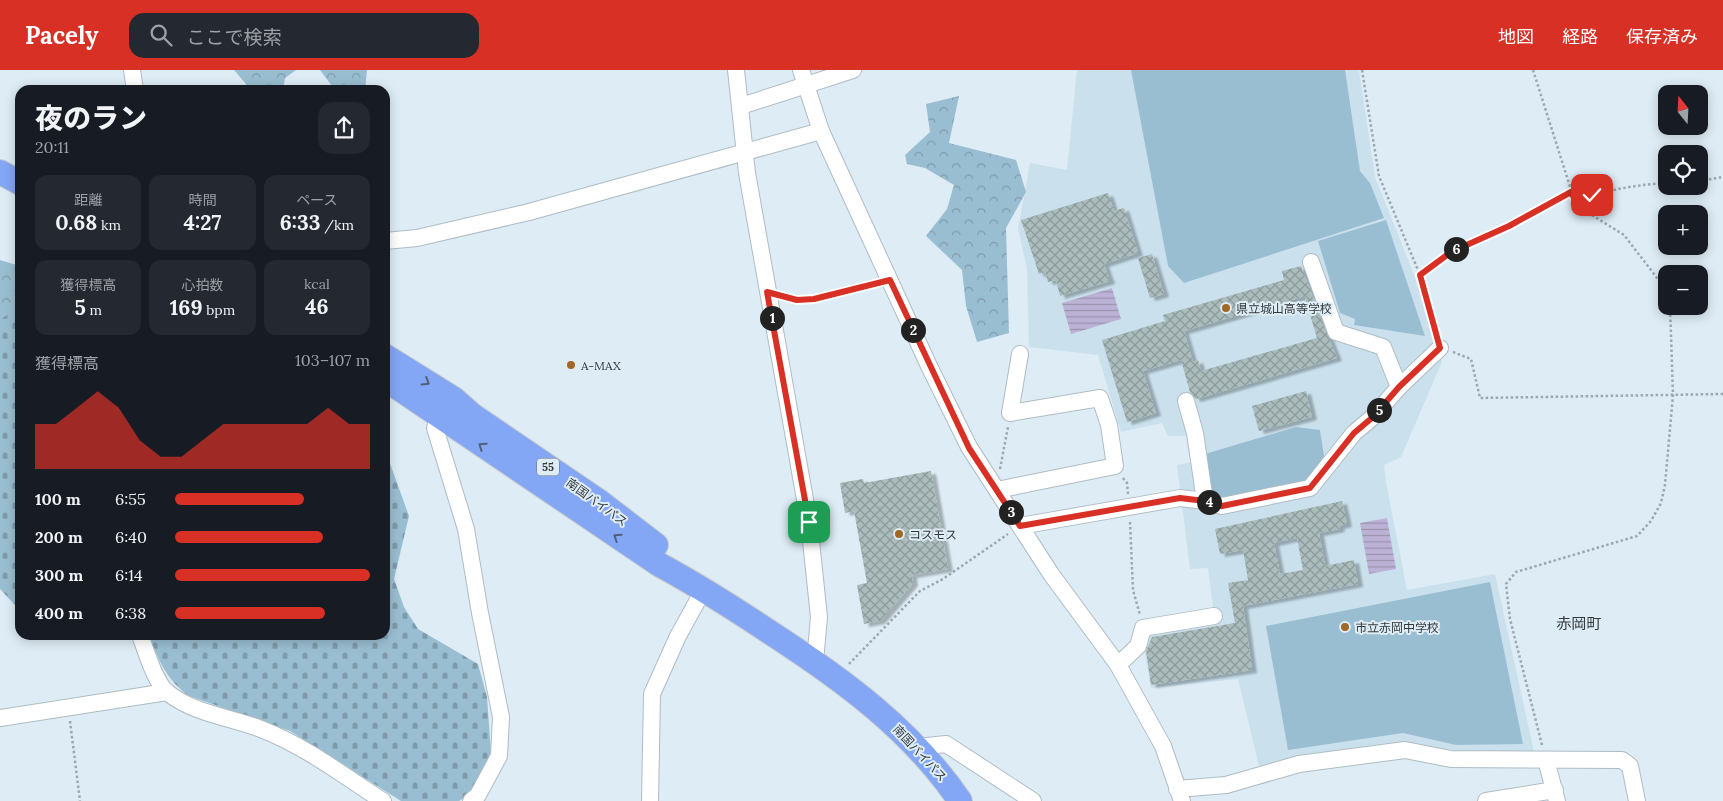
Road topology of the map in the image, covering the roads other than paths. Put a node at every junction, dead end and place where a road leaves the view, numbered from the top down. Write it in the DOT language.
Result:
graph roads {
  1 [pos="132,70"];
  2 [pos="736,70"];
  3 [pos="853,70"];
  4 [pos="803,78"];
  5 [pos="134,85"];
  6 [pos="741,106"];
  7 [pos="821,131"];
  8 [pos="744,151"];
  9 [pos="0,158"];
  10 [pos="15,166"];
  11 [pos="0,172"];
  12 [pos="15,180"];
  13 [pos="390,241"];
  14 [pos="1311,262"];
  15 [pos="1440,348"];
  16 [pos="1020,354"];
  17 [pos="390,360"];
  18 [pos="390,381"];
  19 [pos="1399,387"];
  20 [pos="1186,401"];
  21 [pos="446,408"];
  22 [pos="997,490"];
  23 [pos="1205,501"];
  24 [pos="1020,526"];
  25 [pos="704,589"];
  26 [pos="1214,616"];
  27 [pos="142,640"];
  28 [pos="815,661"];
  29 [pos="1118,665"];
  30 [pos="166,692"];
  31 [pos="0,718"];
  32 [pos="918,747"];
  33 [pos="1546,760"];
  34 [pos="1179,795"];
  35 [pos="1556,796"];
  36 [pos="384,801"];
  37 [pos="471,801"];
  38 [pos="650,801"];
  39 [pos="960,801"];
  40 [pos="1033,801"];
  41 [pos="1486,801"];
  42 [pos="1637,801"];
  1 -- 5 [label="street"];
  2 -- 6 [label="street"];
  3 -- 4 [label="street"];
  4 -- 6 [label="street"];
  4 -- 7 [label="street"];
  6 -- 8 [label="street"];
  7 -- 8 [label="street"];
  7 -- 22 [label="street"];
  8 -- 13 [label="street"];
  8 -- 28 [label="street"];
  9 -- 10 [label="highway"];
  11 -- 12 [label="highway"];
  14 -- 19 [label="street"];
  15 -- 19 [label="street"];
  16 -- 22 [label="street"];
  17 -- 21 [label="highway, 南国バイパス / 55, one-way"];
  18 -- 21 [label="highway, 南国バイパス / 55"];
  19 -- 23 [label="street"];
  20 -- 23 [label="street"];
  21 -- 25 [label="highway, 南国バイパス / 55"];
  21 -- 37 [label="street"];
  22 -- 24 [label="street"];
  23 -- 24 [label="street"];
  24 -- 29 [label="street"];
  25 -- 28 [label="highway, 南国バイパス / 55"];
  25 -- 38 [label="street"];
  26 -- 29 [label="street"];
  27 -- 30 [label="street"];
  28 -- 32 [label="highway, 南国バイパス / 55"];
  29 -- 34 [label="street"];
  30 -- 31 [label="street"];
  30 -- 36 [label="street"];
  32 -- 39 [label="highway, 南国バイパス / 55"];
  32 -- 40 [label="street"];
  33 -- 34 [label="street"];
  33 -- 35 [label="street"];
  33 -- 42 [label="street"];
  35 -- 41 [label="street"];
}
